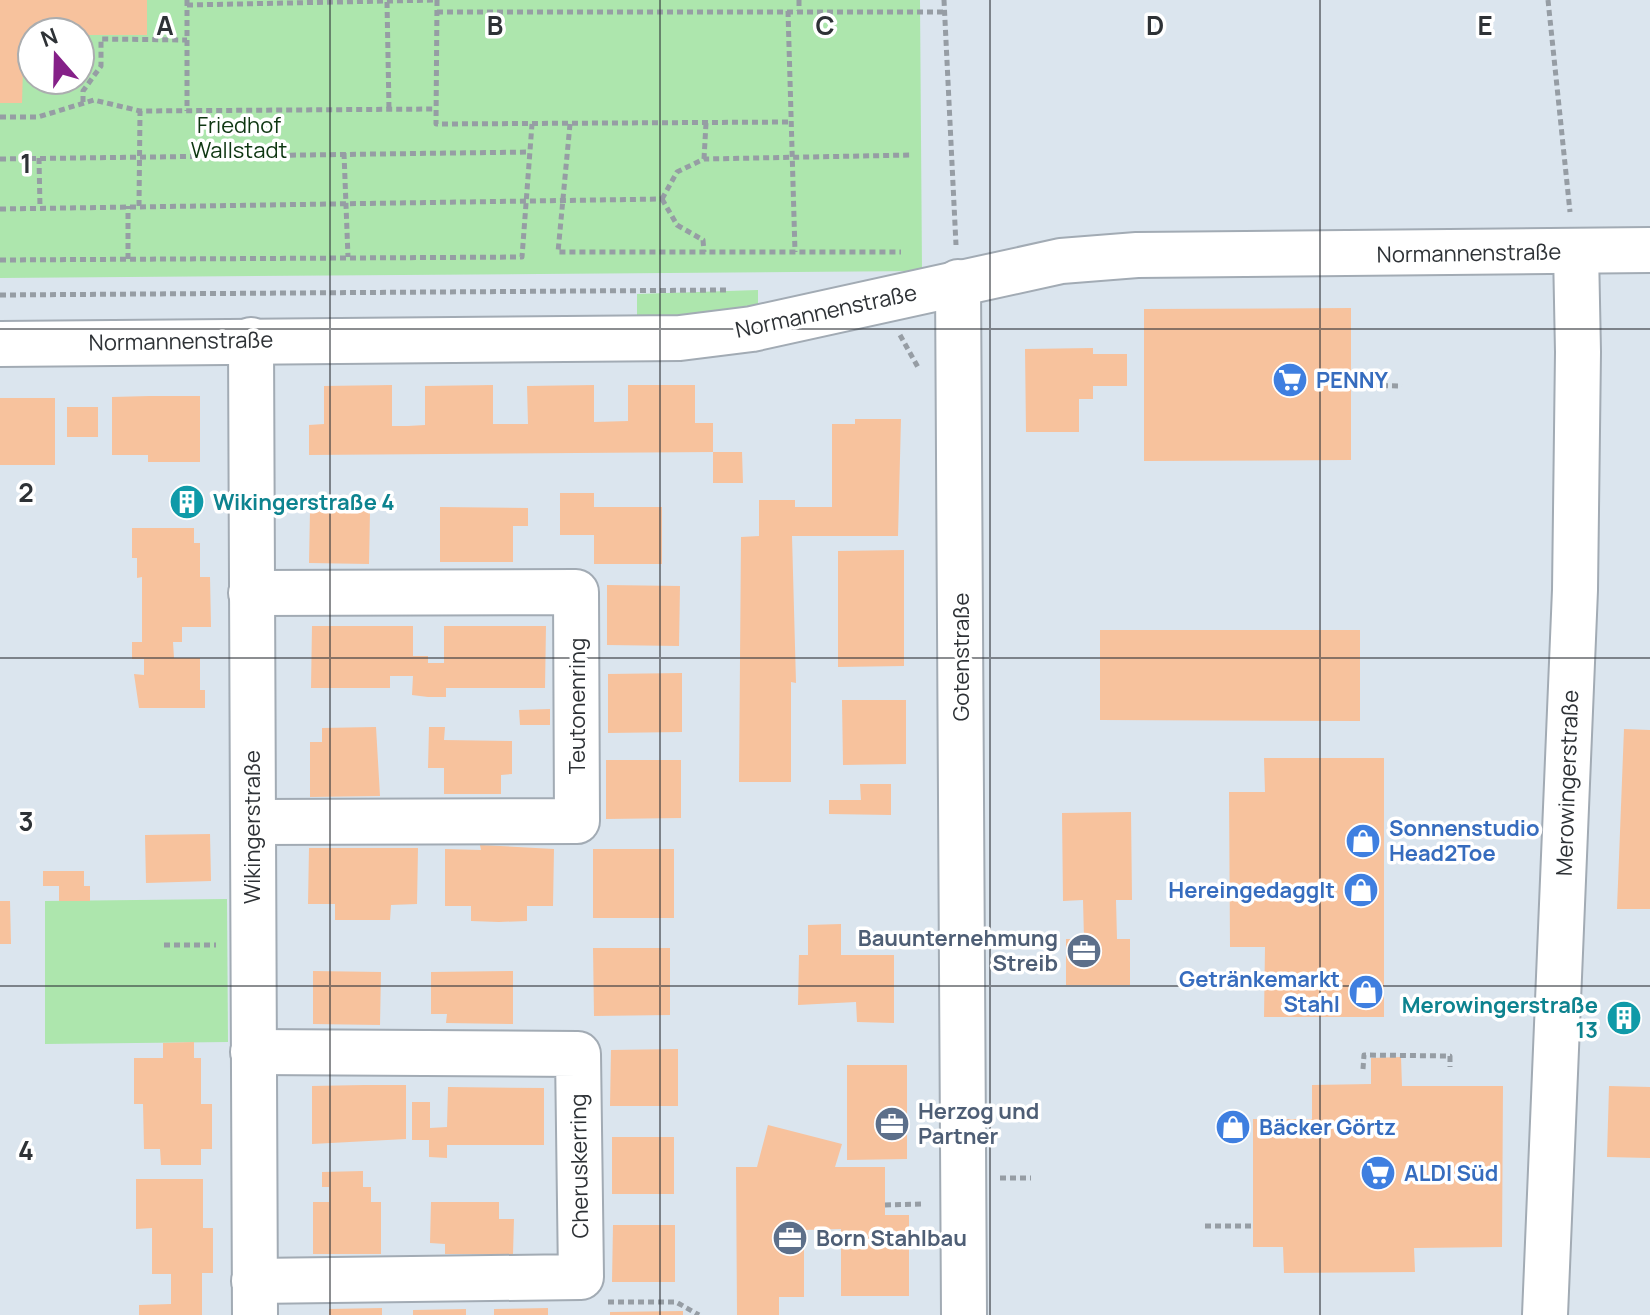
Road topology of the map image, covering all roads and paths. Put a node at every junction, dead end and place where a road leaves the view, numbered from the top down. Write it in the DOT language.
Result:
graph roads {
  1 [pos="437,0"];
  2 [pos="799,0"];
  3 [pos="944,0"];
  4 [pos="1548,0"];
  5 [pos="187,2"];
  6 [pos="387,2"];
  7 [pos="788,11"];
  8 [pos="799,11"];
  9 [pos="437,12"];
  10 [pos="945,12"];
  11 [pos="187,40"];
  12 [pos="83,102"];
  13 [pos="389,109"];
  14 [pos="436,109"];
  15 [pos="140,111"];
  16 [pos="187,111"];
  17 [pos="0,117"];
  18 [pos="791,122"];
  19 [pos="706,123"];
  20 [pos="532,124"];
  21 [pos="570,124"];
  22 [pos="530,152"];
  23 [pos="344,153"];
  24 [pos="912,155"];
  25 [pos="139,156"];
  26 [pos="39,158"];
  27 [pos="792,158"];
  28 [pos="0,159"];
  29 [pos="704,159"];
  30 [pos="662,199"];
  31 [pos="562,201"];
  32 [pos="526,202"];
  33 [pos="346,204"];
  34 [pos="128,206"];
  35 [pos="139,206"];
  36 [pos="40,208"];
  37 [pos="0,209"];
  38 [pos="1650,250"];
  39 [pos="1576,251"];
  40 [pos="704,252"];
  41 [pos="795,252"];
  42 [pos="901,252"];
  43 [pos="348,257"];
  44 [pos="128,259"];
  45 [pos="0,260"];
  46 [pos="958,282"];
  47 [pos="740,290"];
  48 [pos="0,295"];
  49 [pos="872,302"];
  50 [pos="251,340"];
  51 [pos="0,344"];
  52 [pos="1352,385"];
  53 [pos="1402,386"];
  54 [pos="959,391"];
  55 [pos="251,593"];
  56 [pos="253,822"];
  57 [pos="253,944"];
  58 [pos="164,945"];
  59 [pos="253,1052"];
  60 [pos="1450,1067"];
  61 [pos="1363,1069"];
  62 [pos="1205,1226"];
  63 [pos="1253,1226"];
  64 [pos="581,1277"];
  65 [pos="254,1298"];
  66 [pos="699,1315"];
  67 [pos="964,1315"];
  68 [pos="1545,1315"];
  1 -- 6 [label="path"];
  1 -- 9 [label="path"];
  2 -- 8 [label="path"];
  3 -- 10 [label="path"];
  4 -- 39 [label="path"];
  5 -- 6 [label="path"];
  5 -- 11 [label="path"];
  6 -- 13 [label="path"];
  7 -- 8 [label="path"];
  7 -- 9 [label="path"];
  7 -- 18 [label="path"];
  8 -- 10 [label="path"];
  9 -- 14 [label="path"];
  10 -- 46 [label="path"];
  11 -- 12 [label="path"];
  11 -- 16 [label="path"];
  12 -- 15 [label="path"];
  12 -- 17 [label="path"];
  13 -- 14 [label="path"];
  13 -- 16 [label="path"];
  14 -- 20 [label="path"];
  15 -- 16 [label="path"];
  15 -- 25 [label="path"];
  18 -- 19 [label="path"];
  18 -- 27 [label="path"];
  19 -- 21 [label="path"];
  19 -- 29 [label="path"];
  20 -- 21 [label="path"];
  20 -- 22 [label="path"];
  21 -- 31 [label="path"];
  22 -- 23 [label="path"];
  22 -- 32 [label="path"];
  23 -- 25 [label="path"];
  23 -- 33 [label="path"];
  24 -- 27 [label="path"];
  25 -- 26 [label="path"];
  25 -- 35 [label="path"];
  26 -- 28 [label="path"];
  26 -- 36 [label="path"];
  27 -- 29 [label="path"];
  27 -- 41 [label="path"];
  29 -- 30 [label="path"];
  30 -- 31 [label="path"];
  30 -- 40 [label="path"];
  31 -- 32 [label="path"];
  31 -- 40 [label="path"];
  32 -- 33 [label="path"];
  32 -- 43 [label="path"];
  33 -- 35 [label="path"];
  33 -- 43 [label="path"];
  34 -- 35 [label="path"];
  34 -- 36 [label="path"];
  34 -- 44 [label="path"];
  36 -- 37 [label="path"];
  38 -- 39 [label="street, Normannenstraße"];
  39 -- 46 [label="street, Normannenstraße"];
  39 -- 68 [label="street, Merowingerstraße"];
  40 -- 41 [label="path"];
  41 -- 42 [label="path"];
  43 -- 44 [label="path"];
  44 -- 45 [label="path"];
  46 -- 49 [label="street, Normannenstraße"];
  46 -- 54 [label="street, Gotenstraße"];
  47 -- 48 [label="path"];
  49 -- 50 [label="street, Normannenstraße"];
  49 -- 54 [label="path"];
  50 -- 51 [label="street, Normannenstraße"];
  50 -- 55 [label="street, Wikingerstraße"];
  52 -- 53 [label="path"];
  54 -- 67 [label="street, Gotenstraße"];
  55 -- 56 [label="street, Wikingerstraße"];
  55 -- 56 [label="street, Teutonenring"];
  56 -- 57 [label="street, Wikingerstraße"];
  57 -- 58 [label="path"];
  57 -- 59 [label="street, Wikingerstraße"];
  59 -- 64 [label="street, Cheruskerring"];
  59 -- 65 [label="street, Wikingerstraße"];
  60 -- 61 [label="path"];
  62 -- 63 [label="path"];
  64 -- 65 [label="street"];
  64 -- 66 [label="path"];
}
